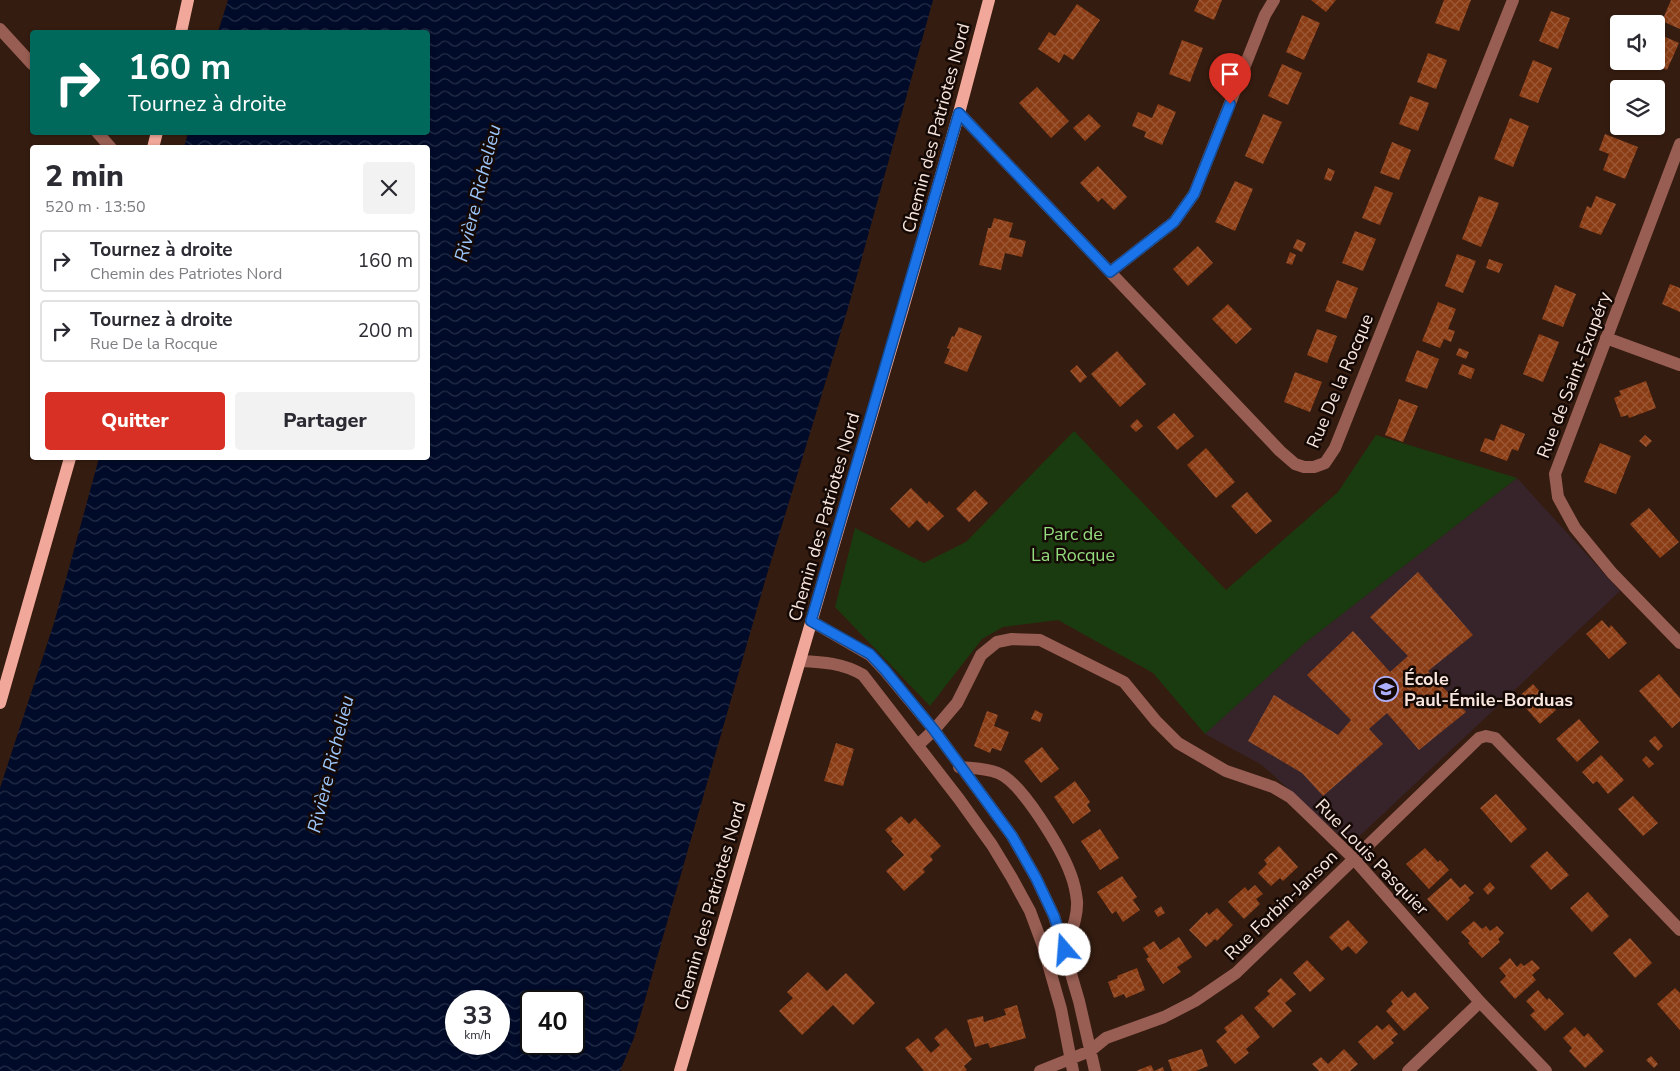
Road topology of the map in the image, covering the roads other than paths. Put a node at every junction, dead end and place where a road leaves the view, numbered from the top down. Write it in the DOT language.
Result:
graph roads {
  1 [pos="188,0"];
  2 [pos="989,0"];
  3 [pos="1274,0"];
  4 [pos="1512,0"];
  5 [pos="0,29"];
  6 [pos="181,30"];
  7 [pos="30,62"];
  8 [pos="959,113"];
  9 [pos="100,135"];
  10 [pos="1680,144"];
  11 [pos="108,145"];
  12 [pos="1110,272"];
  13 [pos="1606,338"];
  14 [pos="1680,365"];
  15 [pos="69,460"];
  16 [pos="811,621"];
  17 [pos="1680,644"];
  18 [pos="800,661"];
  19 [pos="0,703"];
  20 [pos="934,730"];
  21 [pos="918,745"];
  22 [pos="960,767"];
  23 [pos="1354,859"];
  24 [pos="1680,930"];
  25 [pos="1065,950"];
  26 [pos="1480,1002"];
  27 [pos="1090,1051"];
  28 [pos="1071,1066"];
  29 [pos="680,1071"];
  30 [pos="1040,1071"];
  31 [pos="1094,1071"];
  32 [pos="1408,1071"];
  33 [pos="1546,1071"];
  1 -- 6 [label="main road"];
  2 -- 8 [label="main road, Chemin des Patriotes Nord"];
  3 -- 12 [label="street"];
  4 -- 12 [label="street, Rue De la Rocque"];
  5 -- 7 [label="street"];
  8 -- 12 [label="street, Rue De la Rocque"];
  8 -- 16 [label="main road, Chemin des Patriotes Nord"];
  9 -- 11 [label="street"];
  10 -- 13 [label="street, Rue de Saint-Exupéry"];
  13 -- 14 [label="street"];
  13 -- 17 [label="street, Rue de Saint-Exupéry"];
  15 -- 19 [label="main road"];
  16 -- 18 [label="main road, Chemin des Patriotes Nord"];
  16 -- 20 [label="street"];
  18 -- 21 [label="street"];
  18 -- 29 [label="main road, Chemin des Patriotes Nord"];
  20 -- 21 [label="street, Rue Louis Pasquier"];
  20 -- 22 [label="street"];
  20 -- 23 [label="street, Rue Louis Pasquier"];
  21 -- 28 [label="street"];
  22 -- 25 [label="street"];
  22 -- 25 [label="street"];
  23 -- 24 [label="street, Rue Forbin-Janson"];
  23 -- 26 [label="street, Rue Louis Pasquier"];
  23 -- 27 [label="street, Rue Forbin-Janson"];
  25 -- 27 [label="street"];
  26 -- 32 [label="street"];
  26 -- 33 [label="street, Rue Louis Pasquier"];
  27 -- 28 [label="street, Rue Forbin-Janson"];
  27 -- 31 [label="street"];
  28 -- 30 [label="street, Rue Forbin-Janson"];
}
